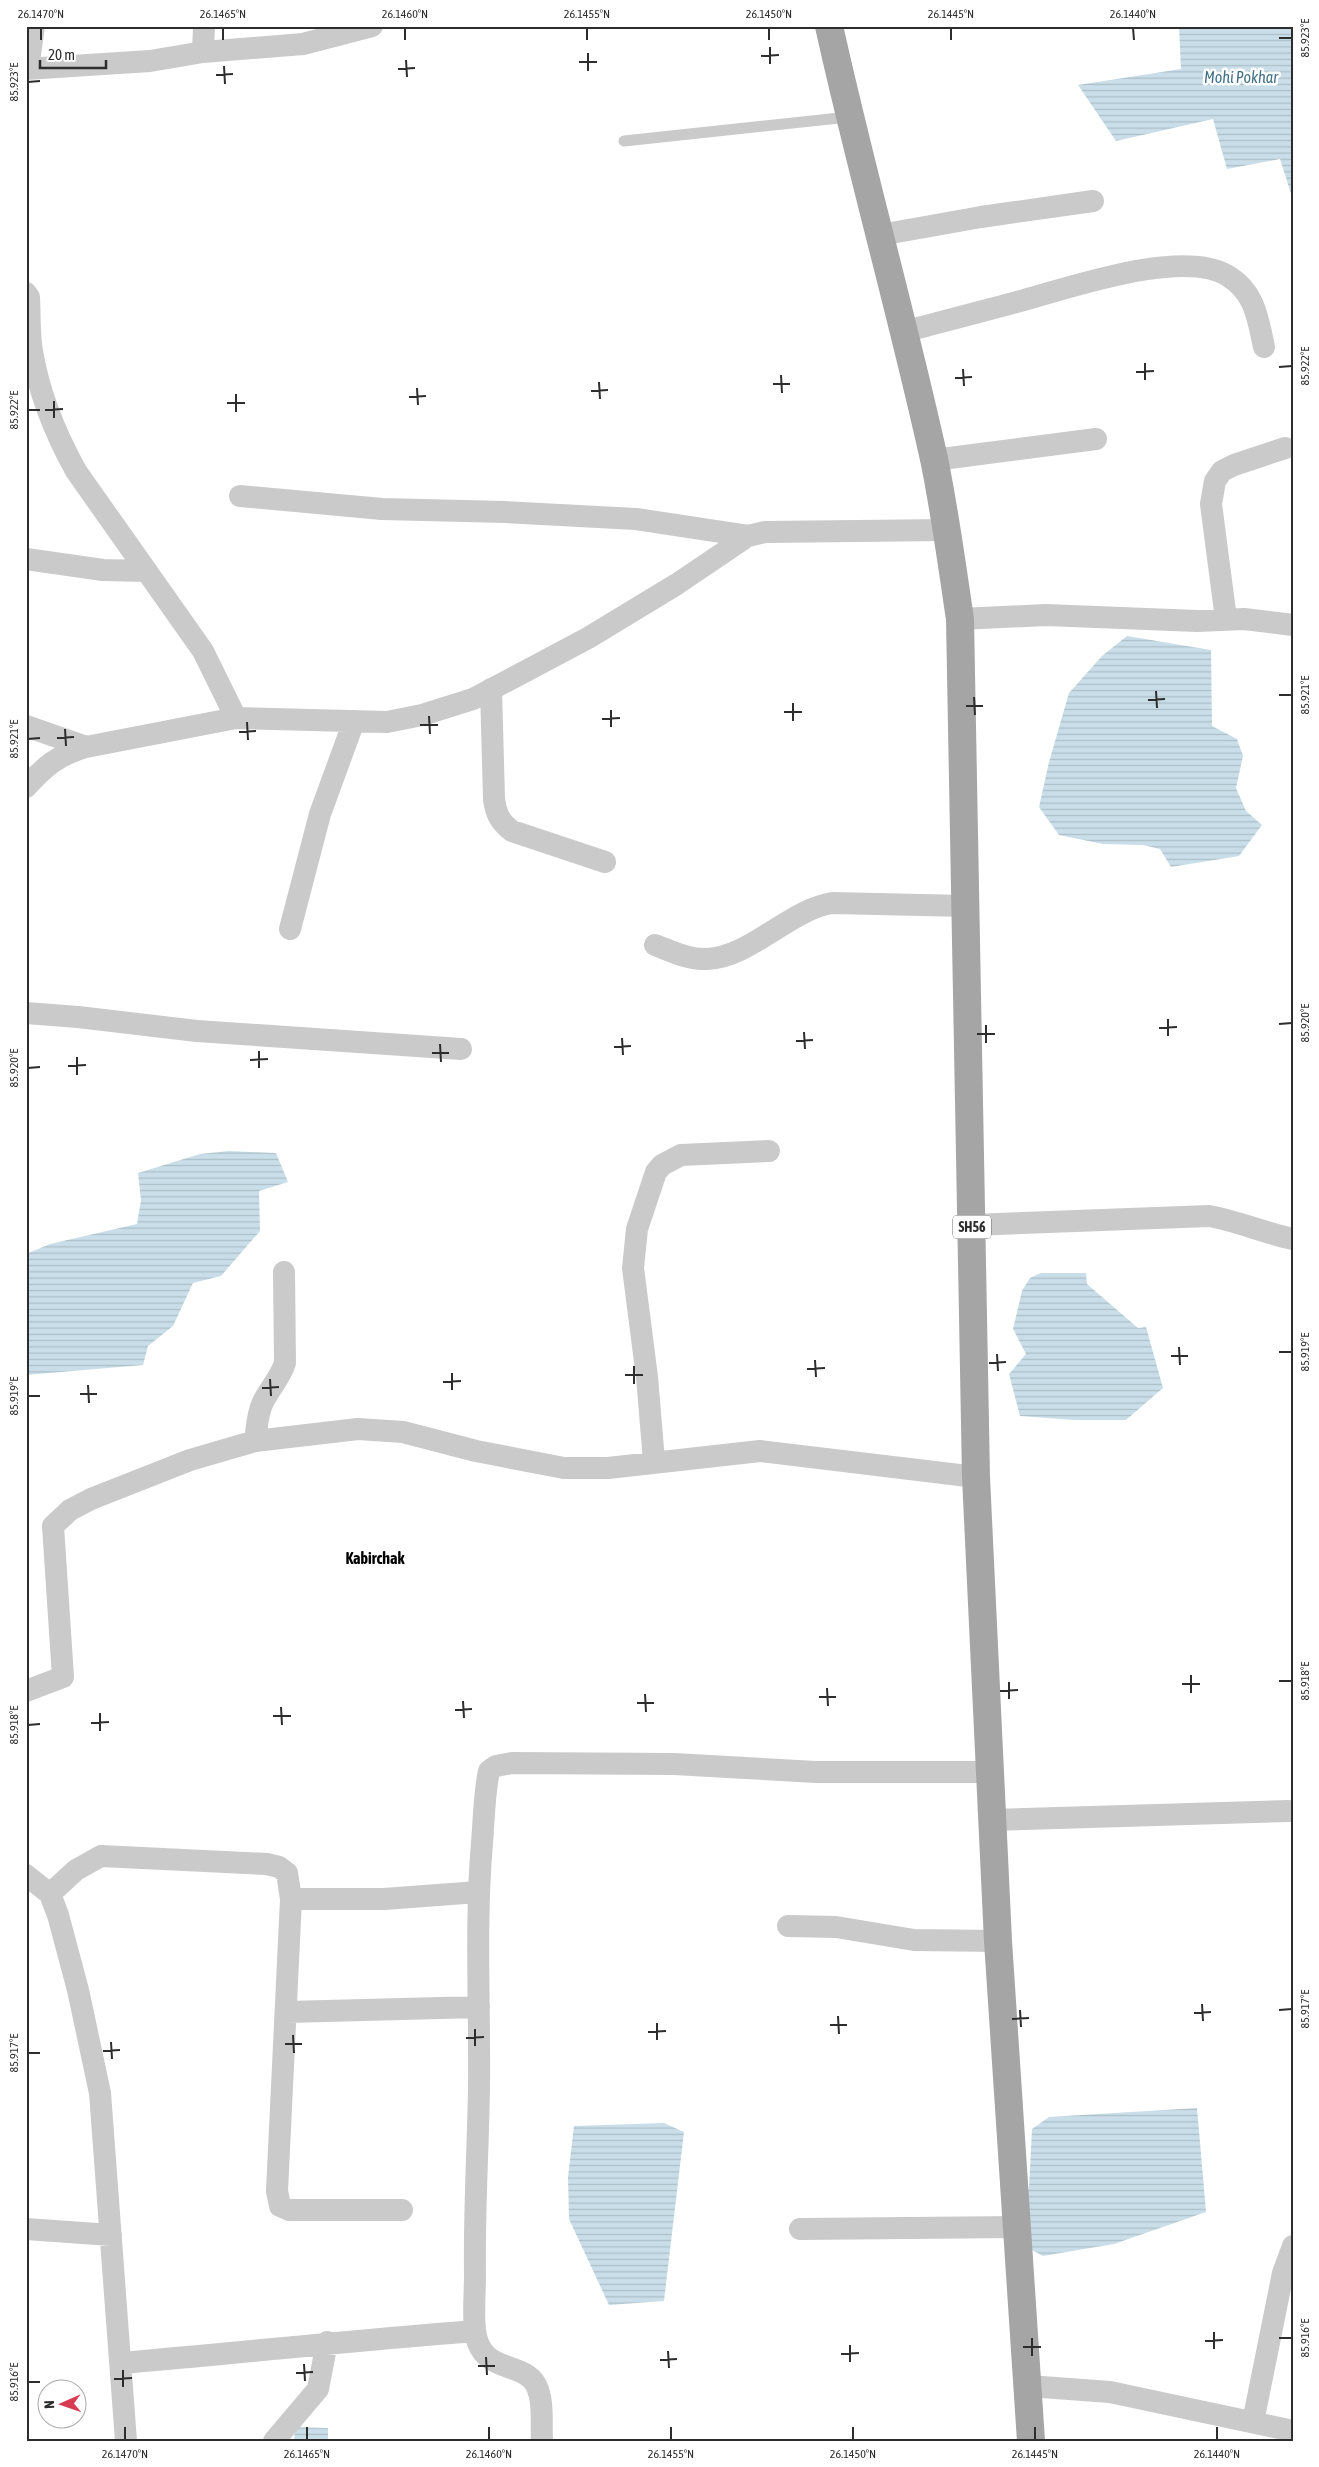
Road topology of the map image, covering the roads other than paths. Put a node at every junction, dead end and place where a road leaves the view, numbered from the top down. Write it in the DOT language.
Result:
graph roads {
  1 [pos="34,26"];
  2 [pos="204,26"];
  3 [pos="372,26"];
  4 [pos="829,26"];
  5 [pos="203,52"];
  6 [pos="27,69"];
  7 [pos="849,117"];
  8 [pos="624,141"];
  9 [pos="1092,200"];
  10 [pos="880,235"];
  11 [pos="26,293"];
  12 [pos="903,332"];
  13 [pos="1264,347"];
  14 [pos="1096,439"];
  15 [pos="1285,448"];
  16 [pos="934,460"];
  17 [pos="240,496"];
  18 [pos="947,530"];
  19 [pos="748,536"];
  20 [pos="26,559"];
  21 [pos="148,571"];
  22 [pos="960,619"];
  23 [pos="1226,620"];
  24 [pos="1293,625"];
  25 [pos="491,689"];
  26 [pos="236,718"];
  27 [pos="354,721"];
  28 [pos="26,726"];
  29 [pos="86,747"];
  30 [pos="26,787"];
  31 [pos="605,862"];
  32 [pos="966,906"];
  33 [pos="290,929"];
  34 [pos="655,945"];
  35 [pos="26,1014"];
  36 [pos="461,1049"];
  37 [pos="769,1151"];
  38 [pos="972,1226"];
  39 [pos="1293,1239"];
  40 [pos="284,1272"];
  41 [pos="256,1441"];
  42 [pos="654,1461"];
  43 [pos="976,1477"];
  44 [pos="26,1691"];
  45 [pos="989,1772"];
  46 [pos="1288,1810"];
  47 [pos="991,1820"];
  48 [pos="26,1875"];
  49 [pos="478,1892"];
  50 [pos="50,1894"];
  51 [pos="292,1899"];
  52 [pos="788,1926"];
  53 [pos="998,1941"];
  54 [pos="480,2007"];
  55 [pos="287,2012"];
  56 [pos="402,2210"];
  57 [pos="1016,2227"];
  58 [pos="26,2229"];
  59 [pos="800,2229"];
  60 [pos="111,2235"];
  61 [pos="1293,2246"];
  62 [pos="475,2331"];
  63 [pos="327,2342"];
  64 [pos="121,2363"];
  65 [pos="1028,2386"];
  66 [pos="1254,2422"];
  67 [pos="1293,2431"];
  68 [pos="126,2441"];
  69 [pos="274,2441"];
  70 [pos="542,2441"];
  71 [pos="1031,2441"];
  1 -- 6 [label="street"];
  2 -- 5 [label="street"];
  3 -- 5 [label="street"];
  4 -- 7 [label="main road, SH56"];
  5 -- 6 [label="street"];
  7 -- 8 [label="lane"];
  7 -- 10 [label="main road, SH56"];
  9 -- 10 [label="street"];
  10 -- 12 [label="main road, SH56"];
  11 -- 21 [label="street"];
  12 -- 13 [label="street"];
  12 -- 16 [label="main road, SH56"];
  14 -- 16 [label="street"];
  15 -- 23 [label="street"];
  16 -- 18 [label="main road, SH56"];
  17 -- 19 [label="street"];
  18 -- 19 [label="street"];
  18 -- 22 [label="main road, SH56"];
  19 -- 25 [label="street"];
  20 -- 21 [label="street"];
  21 -- 26 [label="street"];
  22 -- 23 [label="street"];
  22 -- 32 [label="main road, SH56"];
  23 -- 24 [label="street"];
  25 -- 27 [label="street"];
  25 -- 31 [label="street"];
  26 -- 27 [label="street"];
  26 -- 29 [label="street"];
  27 -- 33 [label="street"];
  28 -- 29 [label="street"];
  29 -- 30 [label="street"];
  32 -- 34 [label="street"];
  32 -- 38 [label="main road, SH56"];
  35 -- 36 [label="street"];
  37 -- 42 [label="street"];
  38 -- 39 [label="street"];
  38 -- 43 [label="main road, SH56"];
  40 -- 41 [label="street"];
  41 -- 42 [label="street"];
  41 -- 44 [label="street"];
  42 -- 43 [label="street"];
  43 -- 45 [label="main road, SH56"];
  45 -- 47 [label="main road, SH56"];
  45 -- 49 [label="street"];
  46 -- 47 [label="street"];
  47 -- 53 [label="main road, SH56"];
  48 -- 50 [label="street"];
  49 -- 51 [label="street"];
  49 -- 54 [label="street"];
  50 -- 51 [label="street"];
  50 -- 60 [label="street"];
  51 -- 55 [label="street"];
  52 -- 53 [label="street"];
  53 -- 57 [label="main road, SH56"];
  54 -- 55 [label="street"];
  54 -- 62 [label="street"];
  55 -- 56 [label="street"];
  57 -- 59 [label="street"];
  57 -- 65 [label="main road, SH56"];
  58 -- 60 [label="street"];
  60 -- 64 [label="street"];
  61 -- 66 [label="street"];
  62 -- 63 [label="street"];
  62 -- 70 [label="street"];
  63 -- 64 [label="street"];
  63 -- 69 [label="street"];
  64 -- 68 [label="street"];
  65 -- 66 [label="street"];
  65 -- 71 [label="main road, SH56"];
  66 -- 67 [label="street"];
}
